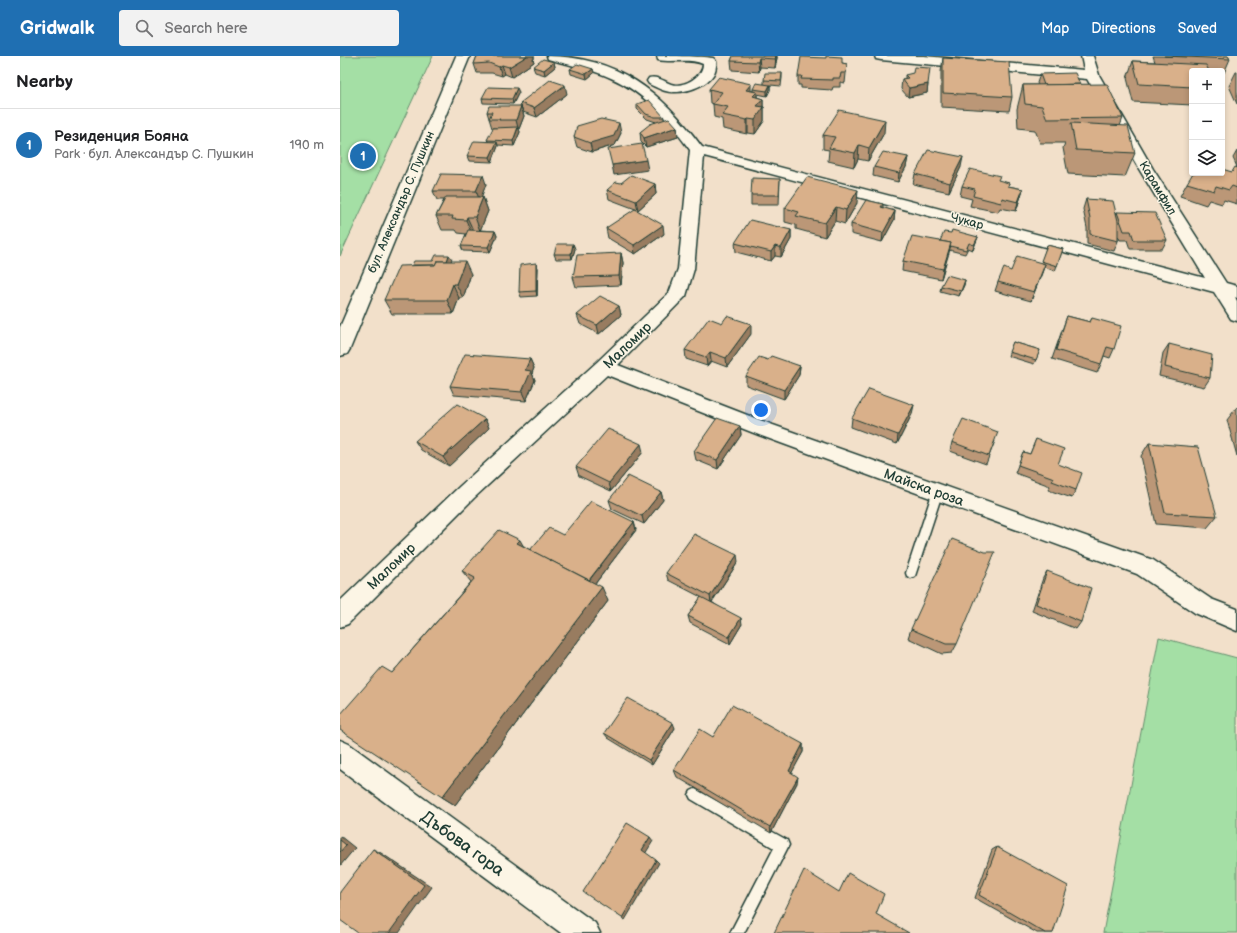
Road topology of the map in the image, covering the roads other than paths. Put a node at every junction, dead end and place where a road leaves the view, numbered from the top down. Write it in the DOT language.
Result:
graph roads {
  1 [pos="463,56"];
  2 [pos="553,56"];
  3 [pos="881,56"];
  4 [pos="1087,56"];
  5 [pos="663,57"];
  6 [pos="1092,75"];
  7 [pos="649,87"];
  8 [pos="697,150"];
  9 [pos="1218,286"];
  10 [pos="1237,292"];
  11 [pos="1237,315"];
  12 [pos="340,349"];
  13 [pos="604,367"];
  14 [pos="938,491"];
  15 [pos="910,573"];
  16 [pos="340,616"];
  17 [pos="1237,620"];
  18 [pos="340,753"];
  19 [pos="695,795"];
  20 [pos="585,933"];
  21 [pos="737,933"];
  1 -- 12 [label="main road, бул. Александър С. Пушкин"];
  2 -- 7 [label="street"];
  3 -- 6 [label="street"];
  4 -- 6 [label="street, Карамфил"];
  5 -- 7 [label="street"];
  5 -- 7 [label="street"];
  6 -- 9 [label="street, Карамфил"];
  7 -- 8 [label="street"];
  8 -- 9 [label="street, Чукар"];
  8 -- 13 [label="street, Маломир"];
  9 -- 10 [label="street, Чукар"];
  9 -- 11 [label="street, Карамфил"];
  13 -- 14 [label="street, Майска роза"];
  13 -- 16 [label="street, Маломир"];
  14 -- 15 [label="lane"];
  14 -- 17 [label="street, Майска роза"];
  18 -- 20 [label="street, Дъбова гора"];
  19 -- 21 [label="lane"];
}
